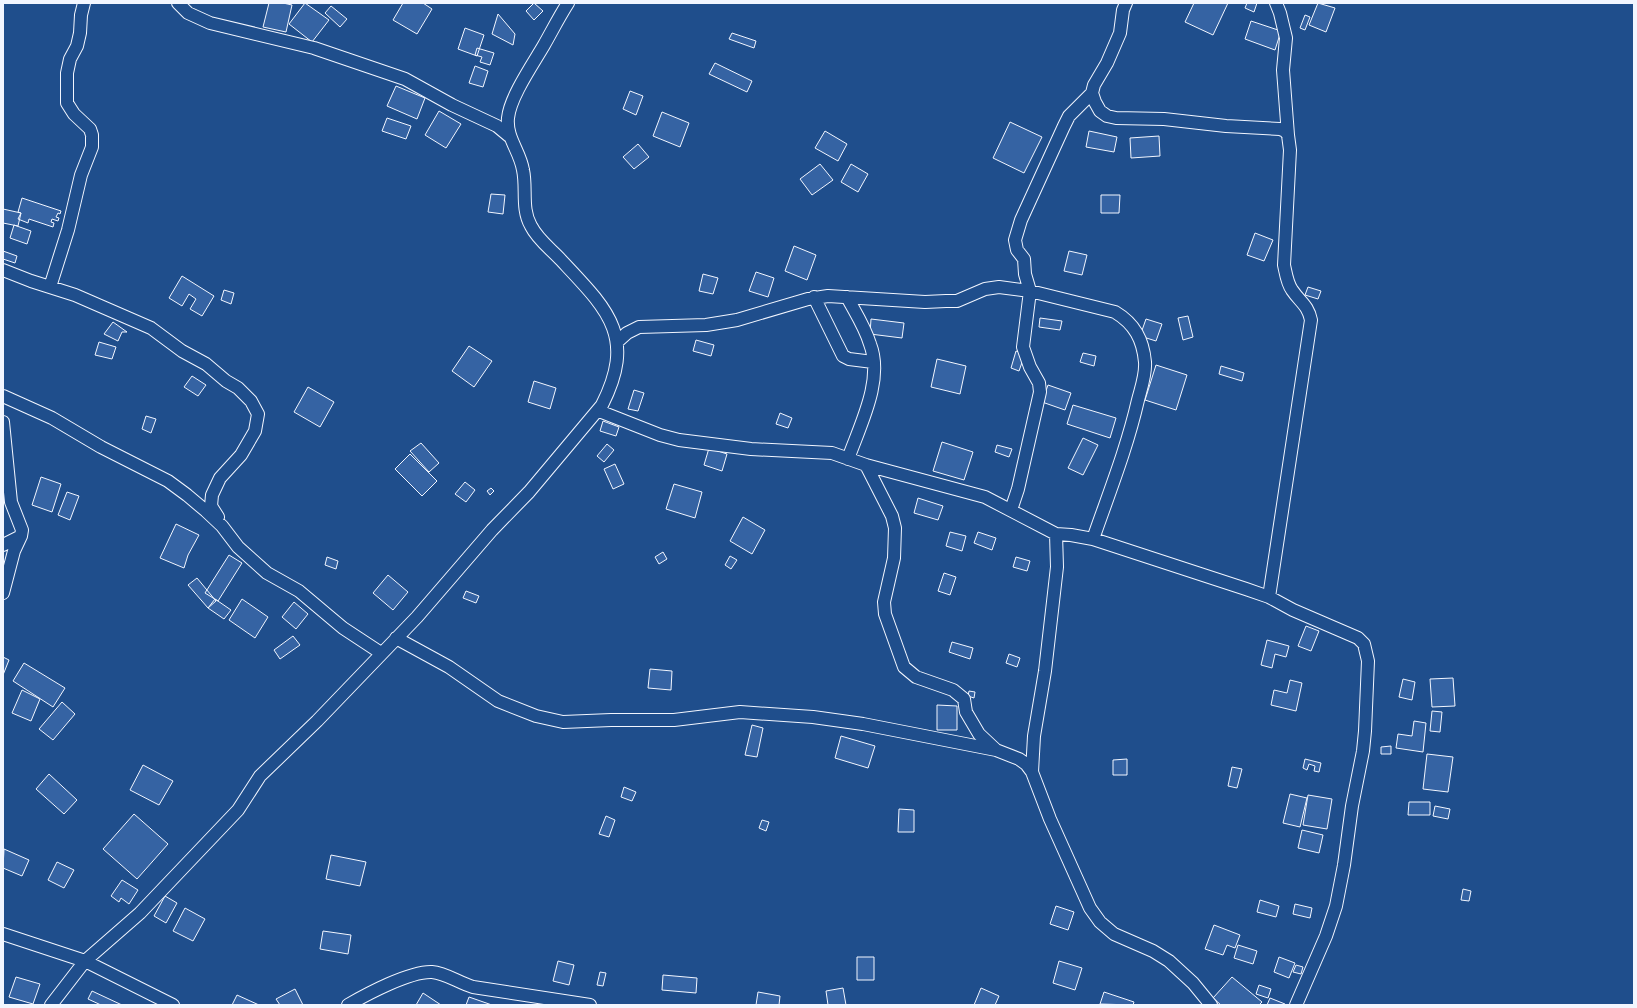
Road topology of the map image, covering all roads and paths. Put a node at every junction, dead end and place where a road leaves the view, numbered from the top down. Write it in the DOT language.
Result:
graph roads {
  1 [pos="84,3"];
  2 [pos="178,3"];
  3 [pos="568,3"];
  4 [pos="1126,3"];
  5 [pos="1276,3"];
  6 [pos="1092,93"];
  7 [pos="1288,135"];
  8 [pos="509,136"];
  9 [pos="3,270"];
  10 [pos="50,287"];
  11 [pos="1030,291"];
  12 [pos="814,297"];
  13 [pos="848,297"];
  14 [pos="617,342"];
  15 [pos="873,362"];
  16 [pos="3,396"];
  17 [pos="598,411"];
  18 [pos="3,422"];
  19 [pos="848,459"];
  20 [pos="866,465"];
  21 [pos="1011,510"];
  22 [pos="222,526"];
  23 [pos="1056,534"];
  24 [pos="21,536"];
  25 [pos="1093,539"];
  26 [pos="3,545"];
  27 [pos="3,593"];
  28 [pos="1269,598"];
  29 [pos="396,638"];
  30 [pos="381,652"];
  31 [pos="996,750"];
  32 [pos="1032,772"];
  33 [pos="3,934"];
  34 [pos="85,961"];
  35 [pos="52,1005"];
  36 [pos="172,1005"];
  37 [pos="348,1005"];
  38 [pos="590,1005"];
  39 [pos="1211,1005"];
  40 [pos="1296,1005"];
  1 -- 10 [label="street"];
  2 -- 8 [label="street"];
  3 -- 8 [label="street"];
  4 -- 6 [label="street"];
  5 -- 7 [label="street"];
  6 -- 7 [label="street"];
  6 -- 11 [label="street"];
  7 -- 28 [label="street"];
  8 -- 14 [label="street"];
  9 -- 10 [label="street"];
  10 -- 22 [label="street"];
  11 -- 13 [label="street"];
  11 -- 21 [label="street"];
  11 -- 25 [label="street"];
  12 -- 13 [label="street"];
  12 -- 14 [label="street"];
  12 -- 15 [label="street"];
  13 -- 15 [label="street"];
  14 -- 17 [label="street"];
  15 -- 19 [label="street"];
  16 -- 22 [label="street"];
  17 -- 19 [label="street"];
  17 -- 29 [label="street"];
  18 -- 24 [label="street"];
  19 -- 20 [label="street"];
  20 -- 21 [label="street"];
  20 -- 31 [label="street"];
  21 -- 23 [label="street"];
  22 -- 30 [label="street"];
  23 -- 25 [label="street"];
  23 -- 32 [label="street"];
  24 -- 26 [label="street"];
  24 -- 27 [label="street"];
  25 -- 28 [label="street"];
  28 -- 40 [label="street"];
  29 -- 30 [label="street"];
  29 -- 31 [label="street"];
  30 -- 34 [label="street"];
  31 -- 32 [label="street"];
  32 -- 39 [label="street"];
  33 -- 34 [label="street"];
  34 -- 35 [label="street"];
  34 -- 36 [label="street"];
  37 -- 38 [label="street"];
}
